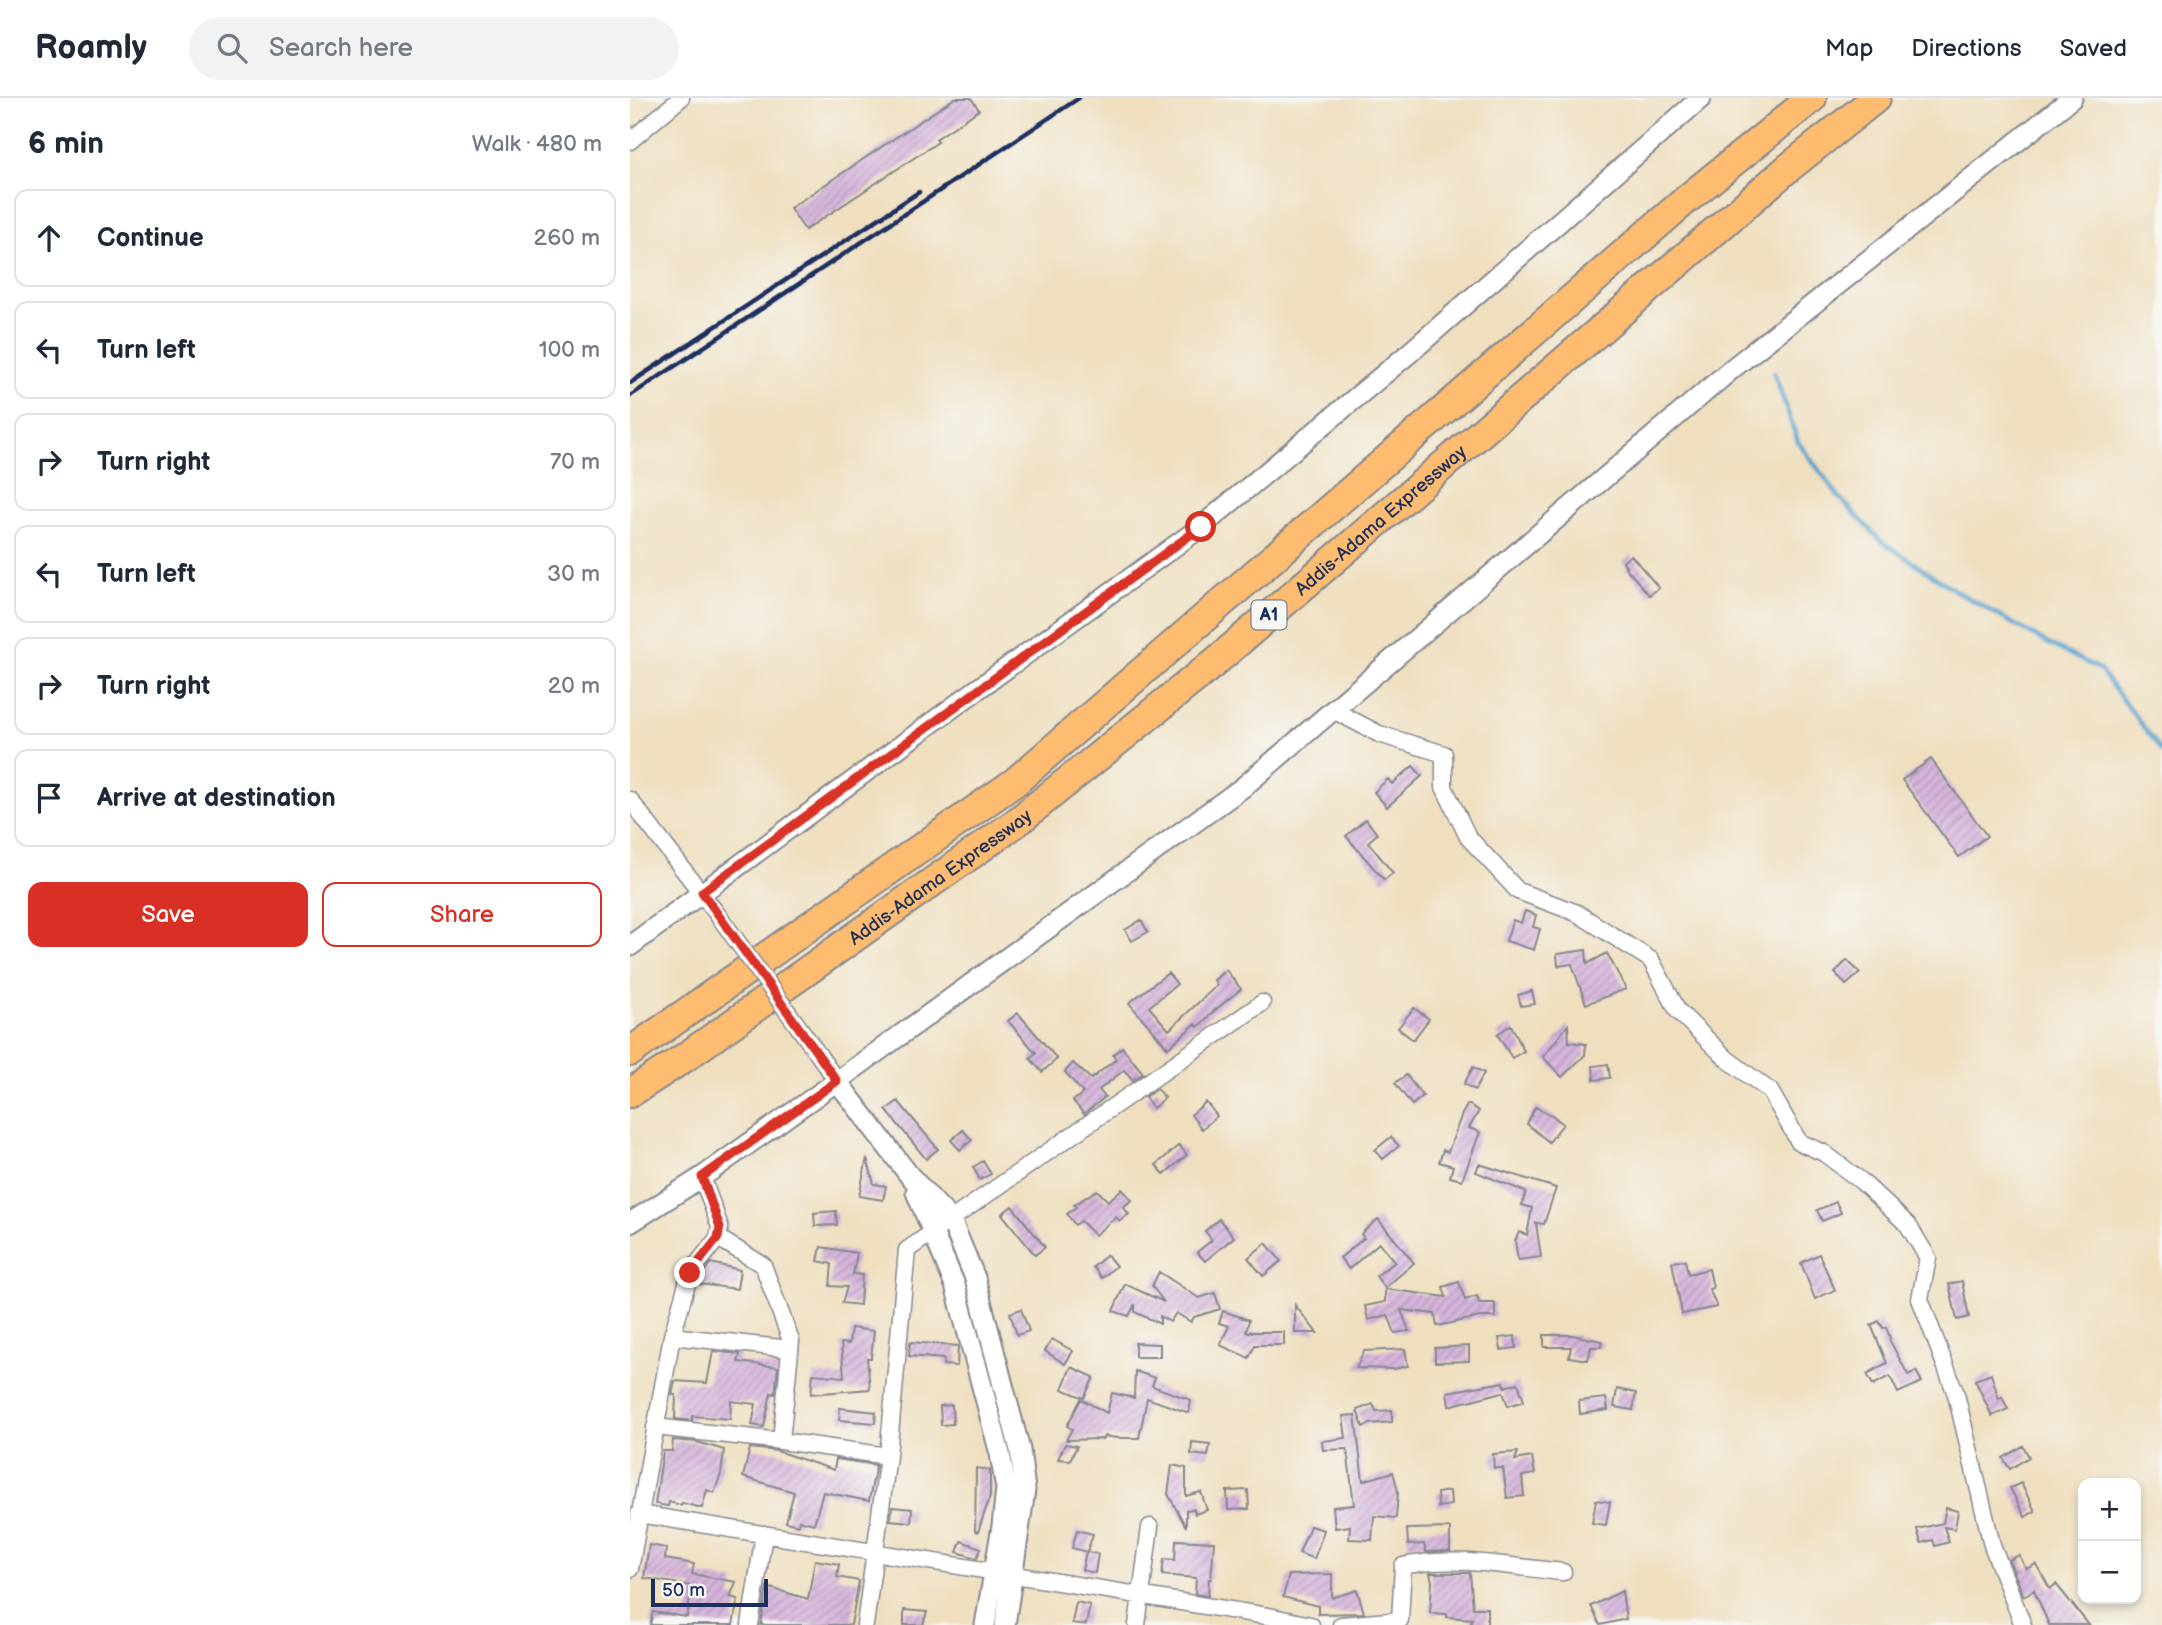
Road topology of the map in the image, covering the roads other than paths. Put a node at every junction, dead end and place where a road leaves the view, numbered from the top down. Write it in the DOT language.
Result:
graph roads {
  1 [pos="681,98"];
  2 [pos="1701,98"];
  3 [pos="1812,98"];
  4 [pos="1876,98"];
  5 [pos="2072,98"];
  6 [pos="630,141"];
  7 [pos="1333,710"];
  8 [pos="630,800"];
  9 [pos="702,892"];
  10 [pos="630,946"];
  11 [pos="1262,1003"];
  12 [pos="630,1052"];
  13 [pos="837,1081"];
  14 [pos="630,1093"];
  15 [pos="909,1175"];
  16 [pos="702,1177"];
  17 [pos="951,1220"];
  18 [pos="630,1223"];
  19 [pos="934,1231"];
  20 [pos="718,1238"];
  21 [pos="672,1336"];
  22 [pos="790,1349"];
  23 [pos="655,1427"];
  24 [pos="781,1441"];
  25 [pos="888,1456"];
  26 [pos="639,1514"];
  27 [pos="1150,1527"];
  28 [pos="764,1534"];
  29 [pos="876,1552"];
  30 [pos="630,1569"];
  31 [pos="1563,1572"];
  32 [pos="1003,1573"];
  33 [pos="1141,1595"];
  34 [pos="1258,1620"];
  35 [pos="750,1625"];
  36 [pos="865,1625"];
  37 [pos="985,1625"];
  38 [pos="1005,1625"];
  39 [pos="1137,1625"];
  40 [pos="1311,1625"];
  41 [pos="1341,1625"];
  42 [pos="2023,1625"];
  1 -- 6 [label="street"];
  2 -- 9 [label="street"];
  3 -- 12 [label="highway, Addis-Adama Expressway / A1"];
  4 -- 14 [label="highway, Addis-Adama Expressway / A1"];
  5 -- 7 [label="street"];
  7 -- 13 [label="street"];
  7 -- 42 [label="street"];
  8 -- 9 [label="street"];
  9 -- 10 [label="street"];
  9 -- 13 [label="street, bridge"];
  11 -- 17 [label="street"];
  13 -- 15 [label="street"];
  13 -- 16 [label="street"];
  15 -- 17 [label="street"];
  15 -- 19 [label="street"];
  16 -- 18 [label="street"];
  16 -- 20 [label="street"];
  17 -- 19 [label="street"];
  17 -- 32 [label="street"];
  19 -- 25 [label="street"];
  19 -- 32 [label="street"];
  20 -- 21 [label="street"];
  20 -- 22 [label="street"];
  21 -- 22 [label="street"];
  21 -- 23 [label="street"];
  22 -- 24 [label="street"];
  23 -- 24 [label="street"];
  23 -- 26 [label="street"];
  24 -- 25 [label="street"];
  25 -- 29 [label="street"];
  26 -- 28 [label="street"];
  26 -- 30 [label="street"];
  27 -- 33 [label="street"];
  28 -- 29 [label="street"];
  28 -- 35 [label="street"];
  29 -- 32 [label="street"];
  29 -- 36 [label="street"];
  31 -- 41 [label="street"];
  32 -- 33 [label="street"];
  32 -- 37 [label="street"];
  32 -- 38 [label="street"];
  33 -- 34 [label="street"];
  33 -- 39 [label="street"];
  34 -- 40 [label="street"];
}
